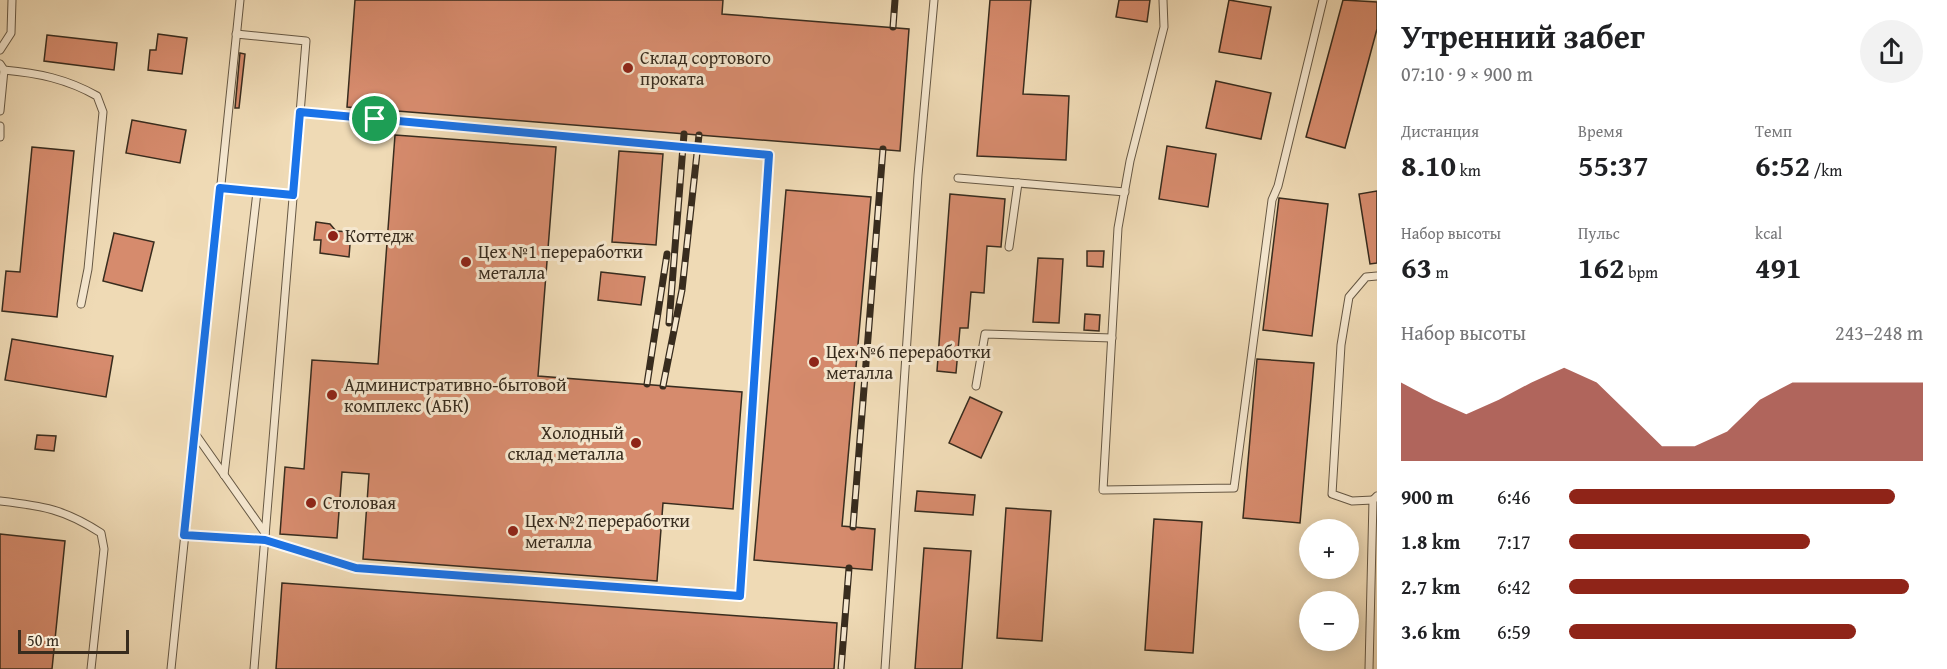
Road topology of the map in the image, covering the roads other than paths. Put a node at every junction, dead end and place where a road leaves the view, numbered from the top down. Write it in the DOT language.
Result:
graph roads {
  1 [pos="12,0"];
  2 [pos="240,0"];
  3 [pos="934,0"];
  4 [pos="1163,0"];
  5 [pos="1323,0"];
  6 [pos="236,34"];
  7 [pos="0,50"];
  8 [pos="2,67"];
  9 [pos="0,111"];
  10 [pos="300,112"];
  11 [pos="0,126"];
  12 [pos="0,137"];
  13 [pos="958,178"];
  14 [pos="1018,183"];
  15 [pos="220,188"];
  16 [pos="257,192"];
  17 [pos="1125,192"];
  18 [pos="293,195"];
  19 [pos="1009,247"];
  20 [pos="1377,276"];
  21 [pos="81,304"];
  22 [pos="1112,338"];
  23 [pos="976,386"];
  24 [pos="196,435"];
  25 [pos="224,475"];
  26 [pos="1375,498"];
  27 [pos="0,501"];
  28 [pos="184,535"];
  29 [pos="265,536"];
  30 [pos="91,669"];
  31 [pos="171,669"];
  32 [pos="254,669"];
  33 [pos="885,669"];
  34 [pos="1369,669"];
  1 -- 7 [label="lane"];
  2 -- 6 [label="lane"];
  3 -- 33 [label="lane"];
  4 -- 17 [label="lane"];
  5 -- 22 [label="lane"];
  6 -- 10 [label="lane"];
  6 -- 15 [label="lane"];
  8 -- 9 [label="lane"];
  8 -- 21 [label="lane"];
  10 -- 18 [label="lane"];
  10 -- 29 [label="lane"];
  11 -- 12 [label="lane"];
  13 -- 14 [label="lane"];
  14 -- 17 [label="lane"];
  14 -- 19 [label="lane"];
  15 -- 16 [label="lane"];
  15 -- 24 [label="lane"];
  16 -- 18 [label="lane"];
  16 -- 25 [label="lane"];
  17 -- 22 [label="lane"];
  18 -- 29 [label="lane"];
  20 -- 26 [label="lane"];
  22 -- 23 [label="lane"];
  24 -- 25 [label="lane"];
  24 -- 28 [label="lane"];
  25 -- 29 [label="lane"];
  26 -- 34 [label="lane"];
  27 -- 30 [label="lane"];
  28 -- 29 [label="lane"];
  28 -- 31 [label="lane"];
  29 -- 32 [label="lane"];
}
